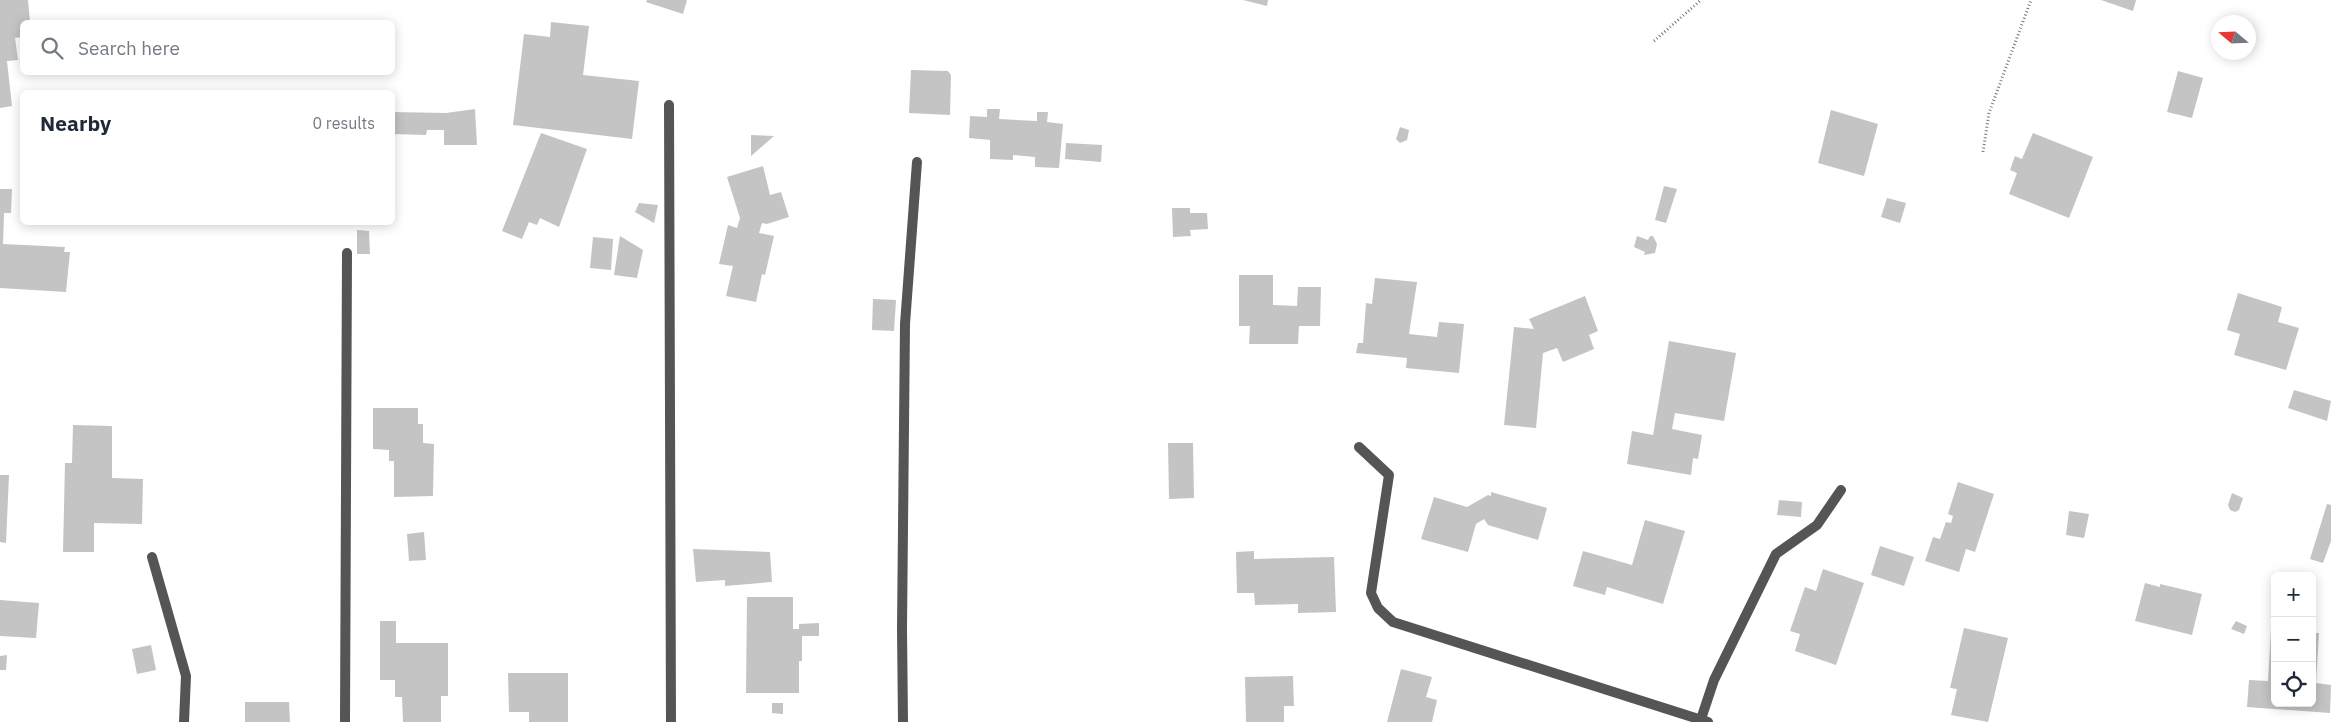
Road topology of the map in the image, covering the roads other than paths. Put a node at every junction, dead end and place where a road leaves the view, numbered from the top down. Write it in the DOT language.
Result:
graph roads {
  1 [pos="670,105"];
  2 [pos="917,162"];
  3 [pos="347,253"];
  4 [pos="1359,447"];
  5 [pos="1841,490"];
  6 [pos="152,556"];
  7 [pos="1702,721"];
  8 [pos="184,722"];
  9 [pos="346,722"];
  10 [pos="671,722"];
  11 [pos="903,722"];
  1 -- 10 [label="street"];
  2 -- 11 [label="street"];
  3 -- 9 [label="street"];
  4 -- 7 [label="street"];
  5 -- 7 [label="street"];
  6 -- 8 [label="street"];
}
